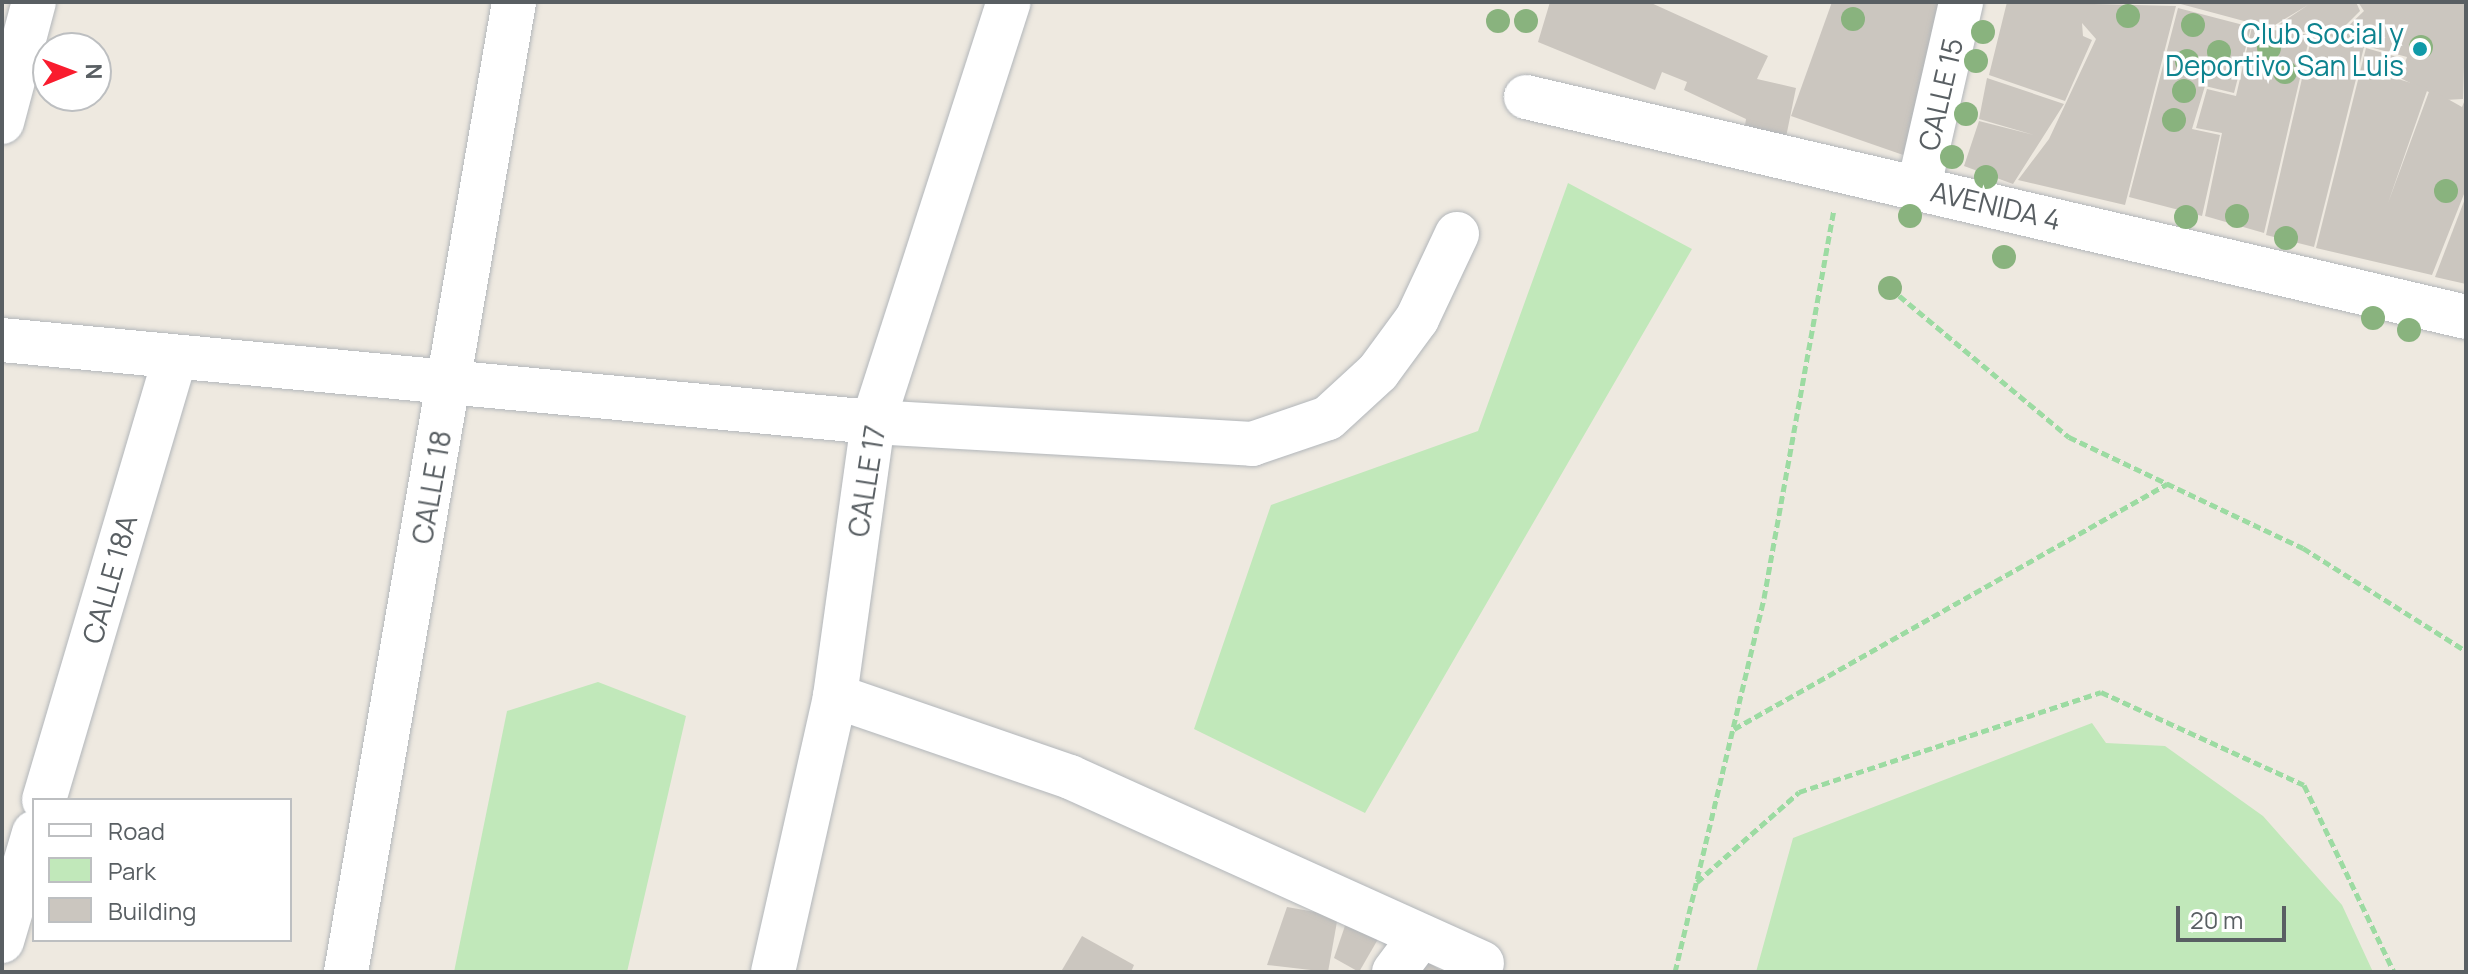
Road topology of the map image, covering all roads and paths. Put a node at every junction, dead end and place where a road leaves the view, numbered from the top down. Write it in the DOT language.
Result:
graph roads {
  1 [pos="34,2"];
  2 [pos="514,2"];
  3 [pos="1009,2"];
  4 [pos="1961,2"];
  5 [pos="1526,97"];
  6 [pos="2,122"];
  7 [pos="1842,167"];
  8 [pos="1919,186"];
  9 [pos="1457,234"];
  10 [pos="1890,288"];
  11 [pos="2466,317"];
  12 [pos="2,340"];
  13 [pos="175,357"];
  14 [pos="449,385"];
  15 [pos="873,422"];
  16 [pos="2168,484"];
  17 [pos="2466,651"];
  18 [pos="835,696"];
  19 [pos="1733,729"];
  20 [pos="45,798"];
  21 [pos="32,840"];
  22 [pos="1697,882"];
  23 [pos="1421,936"];
  24 [pos="2,941"];
  25 [pos="1482,963"];
  26 [pos="346,972"];
  27 [pos="773,972"];
  28 [pos="1394,972"];
  29 [pos="1675,972"];
  30 [pos="2394,972"];
  1 -- 6 [label="street"];
  2 -- 14 [label="street, CALLE 18"];
  3 -- 15 [label="street, CALLE 17"];
  4 -- 8 [label="street, CALLE 15"];
  5 -- 7 [label="street, AVENIDA 4"];
  7 -- 8 [label="street, AVENIDA 4"];
  7 -- 19 [label="path"];
  8 -- 11 [label="street, AVENIDA 4"];
  9 -- 15 [label="street"];
  10 -- 16 [label="path"];
  12 -- 13 [label="street"];
  13 -- 14 [label="street"];
  13 -- 20 [label="street, CALLE 18A"];
  14 -- 15 [label="street"];
  14 -- 26 [label="street, CALLE 18"];
  15 -- 18 [label="street, CALLE 17"];
  16 -- 17 [label="path"];
  16 -- 19 [label="path"];
  18 -- 23 [label="street"];
  18 -- 27 [label="street, CALLE 17"];
  19 -- 22 [label="path"];
  21 -- 24 [label="street"];
  22 -- 29 [label="path"];
  22 -- 30 [label="path"];
  23 -- 25 [label="street"];
  23 -- 28 [label="street"];
}
